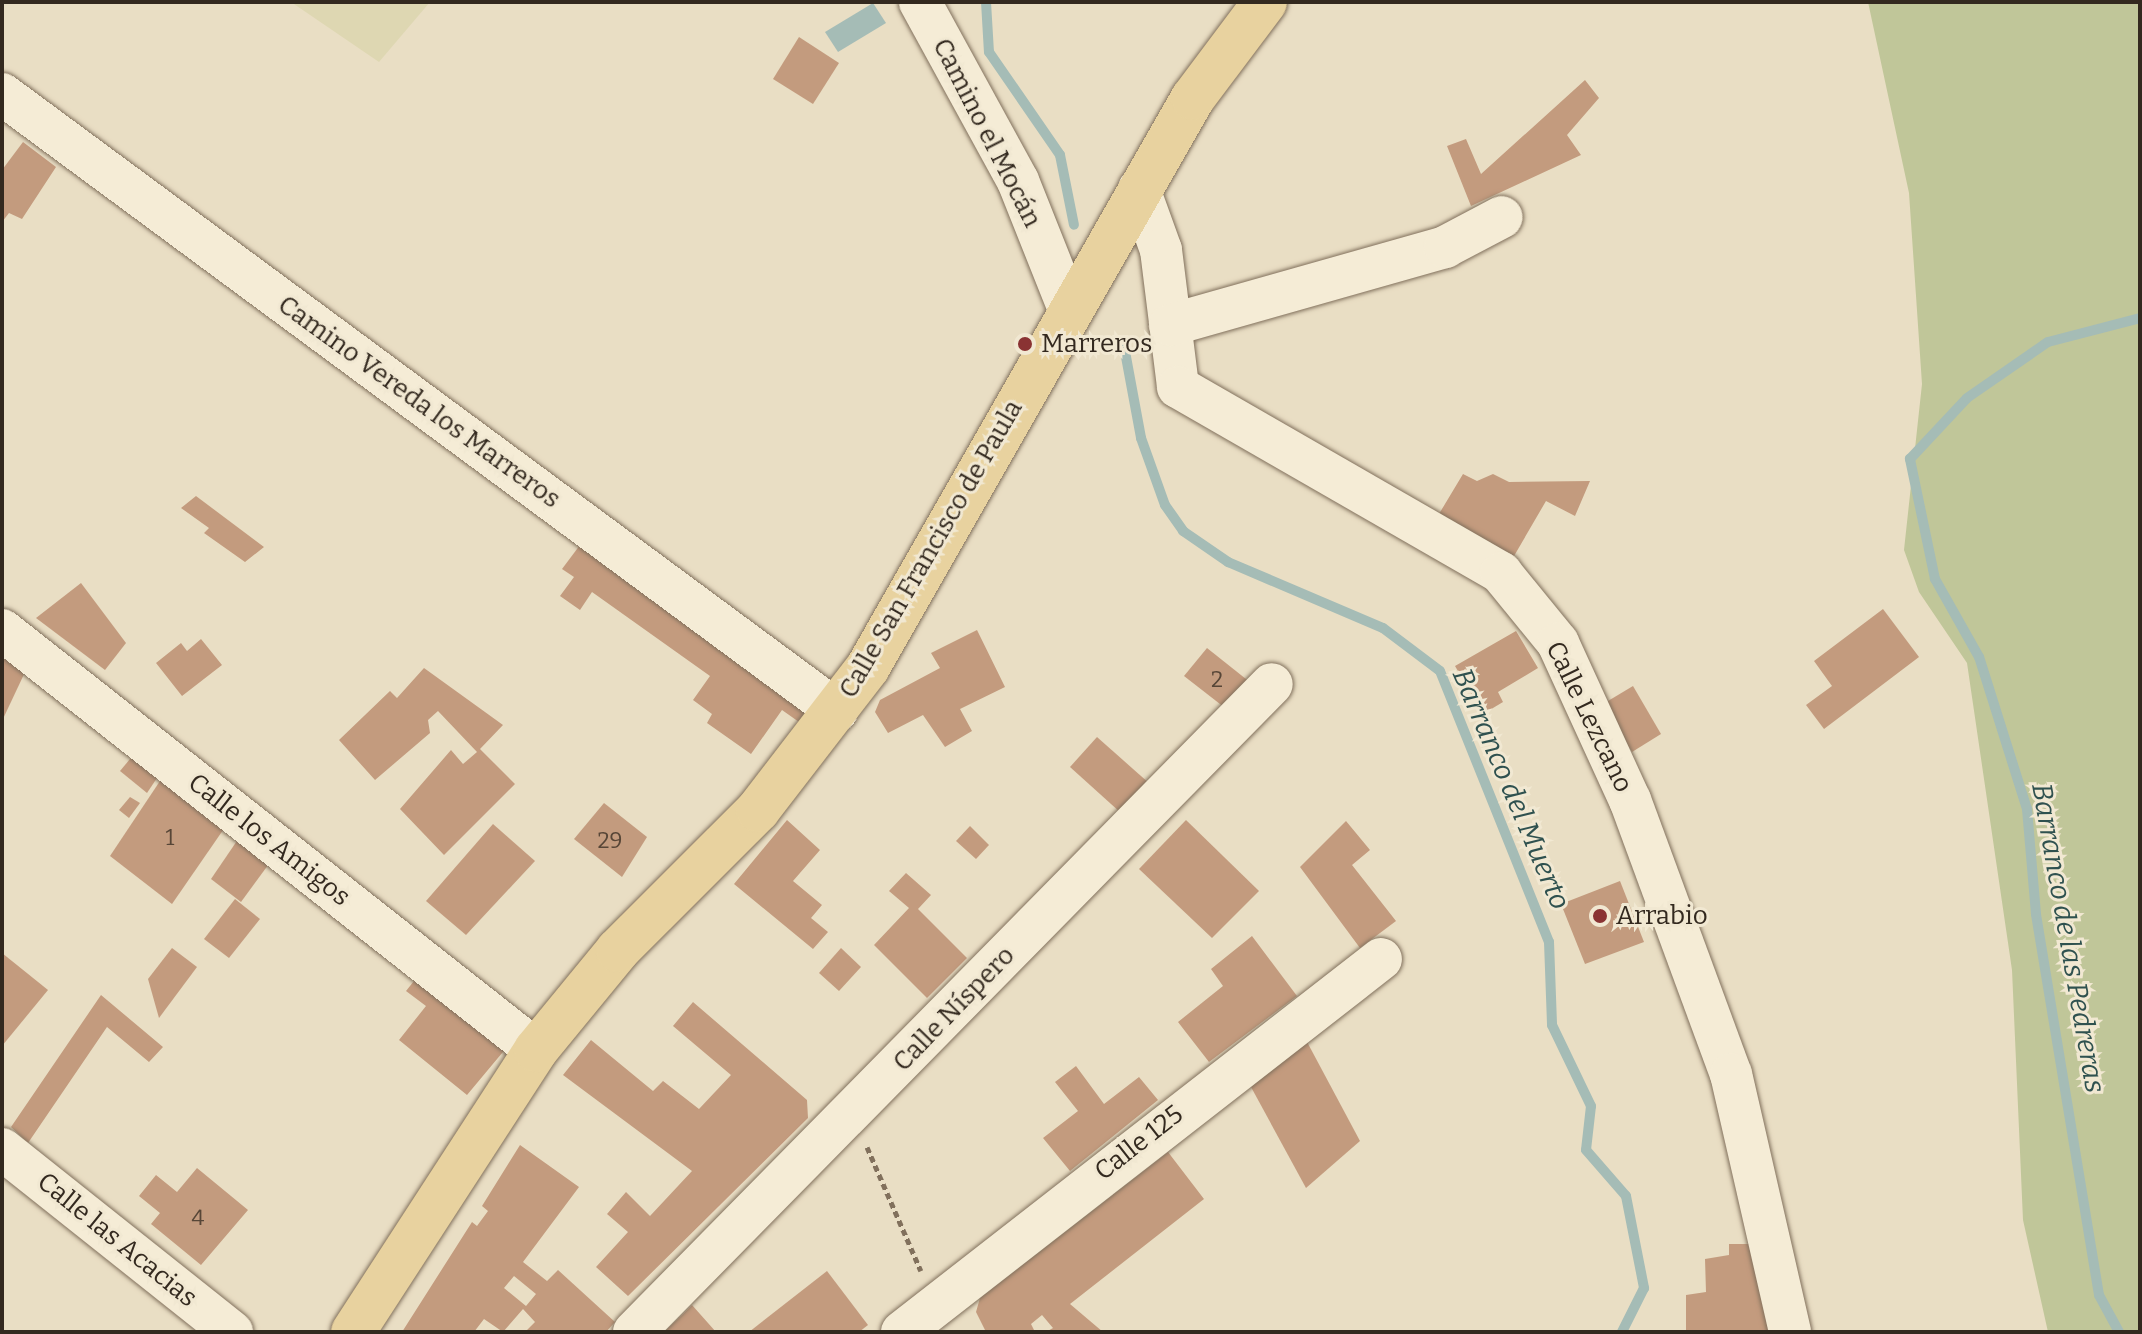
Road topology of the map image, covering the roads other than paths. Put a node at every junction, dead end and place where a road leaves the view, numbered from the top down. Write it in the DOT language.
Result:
graph roads {
  1 [pos="920,2"];
  2 [pos="1265,2"];
  3 [pos="2,94"];
  4 [pos="1139,189"];
  5 [pos="1502,217"];
  6 [pos="1069,309"];
  7 [pos="1170,325"];
  8 [pos="2,630"];
  9 [pos="1272,684"];
  10 [pos="837,711"];
  11 [pos="1381,959"];
  12 [pos="536,1050"];
  13 [pos="2,1149"];
  14 [pos="953,1316"];
  15 [pos="232,1332"];
  16 [pos="353,1332"];
  17 [pos="634,1332"];
  18 [pos="902,1332"];
  19 [pos="1790,1332"];
  1 -- 6 [label="street, Camino el Mocán"];
  2 -- 4 [label="main road, Calle San Francisco de Paula"];
  3 -- 10 [label="street, Camino Vereda los Marreros"];
  4 -- 6 [label="main road, Calle San Francisco de Paula"];
  4 -- 7 [label="street, Calle Lezcano"];
  5 -- 7 [label="street"];
  6 -- 10 [label="main road, Calle San Francisco de Paula"];
  7 -- 19 [label="street, Calle Lezcano"];
  8 -- 12 [label="street, Calle los Amigos"];
  9 -- 17 [label="street, Calle Níspero"];
  10 -- 12 [label="main road, Calle San Francisco de Paula"];
  11 -- 14 [label="street, Calle 125"];
  12 -- 16 [label="main road, Calle San Francisco de Paula"];
  13 -- 15 [label="street, Calle las Acacias"];
  14 -- 18 [label="street, Calle 125"];
}
